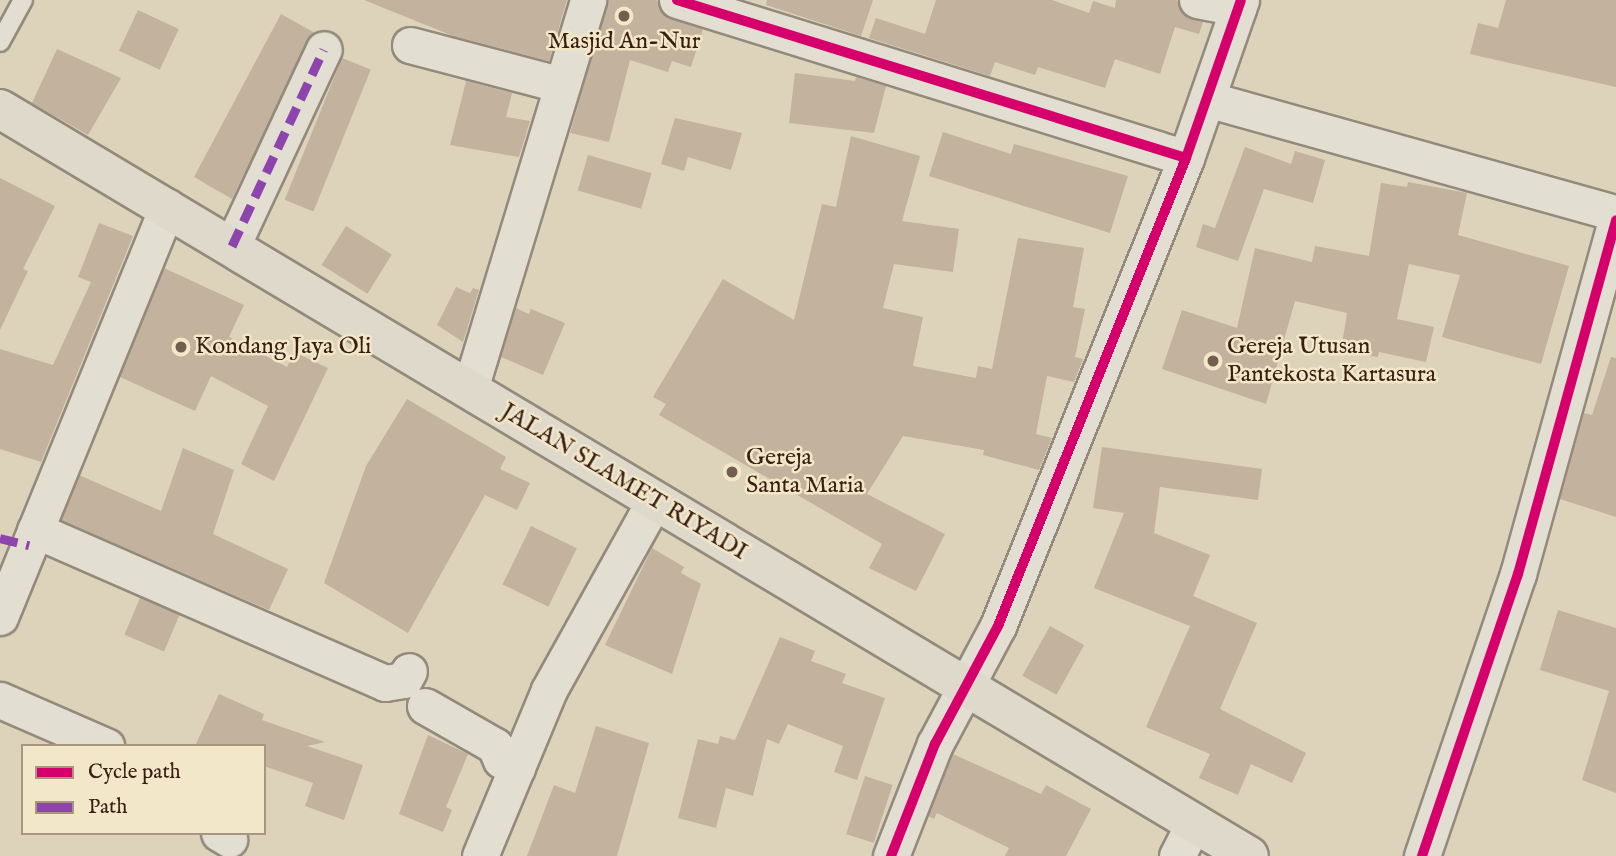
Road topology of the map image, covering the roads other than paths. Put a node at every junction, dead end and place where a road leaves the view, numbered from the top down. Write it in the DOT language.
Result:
graph roads {
  1 [pos="23,0"];
  2 [pos="588,0"];
  3 [pos="677,0"];
  4 [pos="1197,0"];
  5 [pos="1240,4"];
  6 [pos="0,42"];
  7 [pos="410,45"];
  8 [pos="324,49"];
  9 [pos="562,85"];
  10 [pos="1207,99"];
  11 [pos="0,109"];
  12 [pos="1186,158"];
  13 [pos="167,207"];
  14 [pos="1616,213"];
  15 [pos="1616,220"];
  16 [pos="232,246"];
  17 [pos="470,390"];
  18 [pos="654,501"];
  19 [pos="21,537"];
  20 [pos="0,617"];
  21 [pos="409,671"];
  22 [pos="965,684"];
  23 [pos="0,700"];
  24 [pos="425,706"];
  25 [pos="101,744"];
  26 [pos="517,768"];
  27 [pos="1186,839"];
  28 [pos="480,856"];
  29 [pos="891,856"];
  30 [pos="1249,856"];
  31 [pos="1422,856"];
  1 -- 6 [label="lane"];
  2 -- 9 [label="street"];
  3 -- 12 [label="street"];
  4 -- 5 [label="street"];
  5 -- 10 [label="street"];
  7 -- 9 [label="street"];
  8 -- 16 [label="street"];
  9 -- 17 [label="street"];
  10 -- 12 [label="street"];
  10 -- 14 [label="street"];
  11 -- 13 [label="main road, JALAN SLAMET RIYADI"];
  12 -- 22 [label="street"];
  13 -- 16 [label="main road, JALAN SLAMET RIYADI"];
  13 -- 19 [label="street"];
  15 -- 31 [label="street"];
  16 -- 17 [label="main road, JALAN SLAMET RIYADI"];
  17 -- 18 [label="main road, JALAN SLAMET RIYADI"];
  18 -- 22 [label="main road, JALAN SLAMET RIYADI"];
  18 -- 26 [label="street"];
  19 -- 20 [label="street"];
  19 -- 21 [label="street"];
  22 -- 27 [label="main road, JALAN SLAMET RIYADI"];
  22 -- 29 [label="street"];
  23 -- 25 [label="street"];
  24 -- 26 [label="street"];
  26 -- 28 [label="street"];
  27 -- 30 [label="main road, JALAN SLAMET RIYADI"];
}
